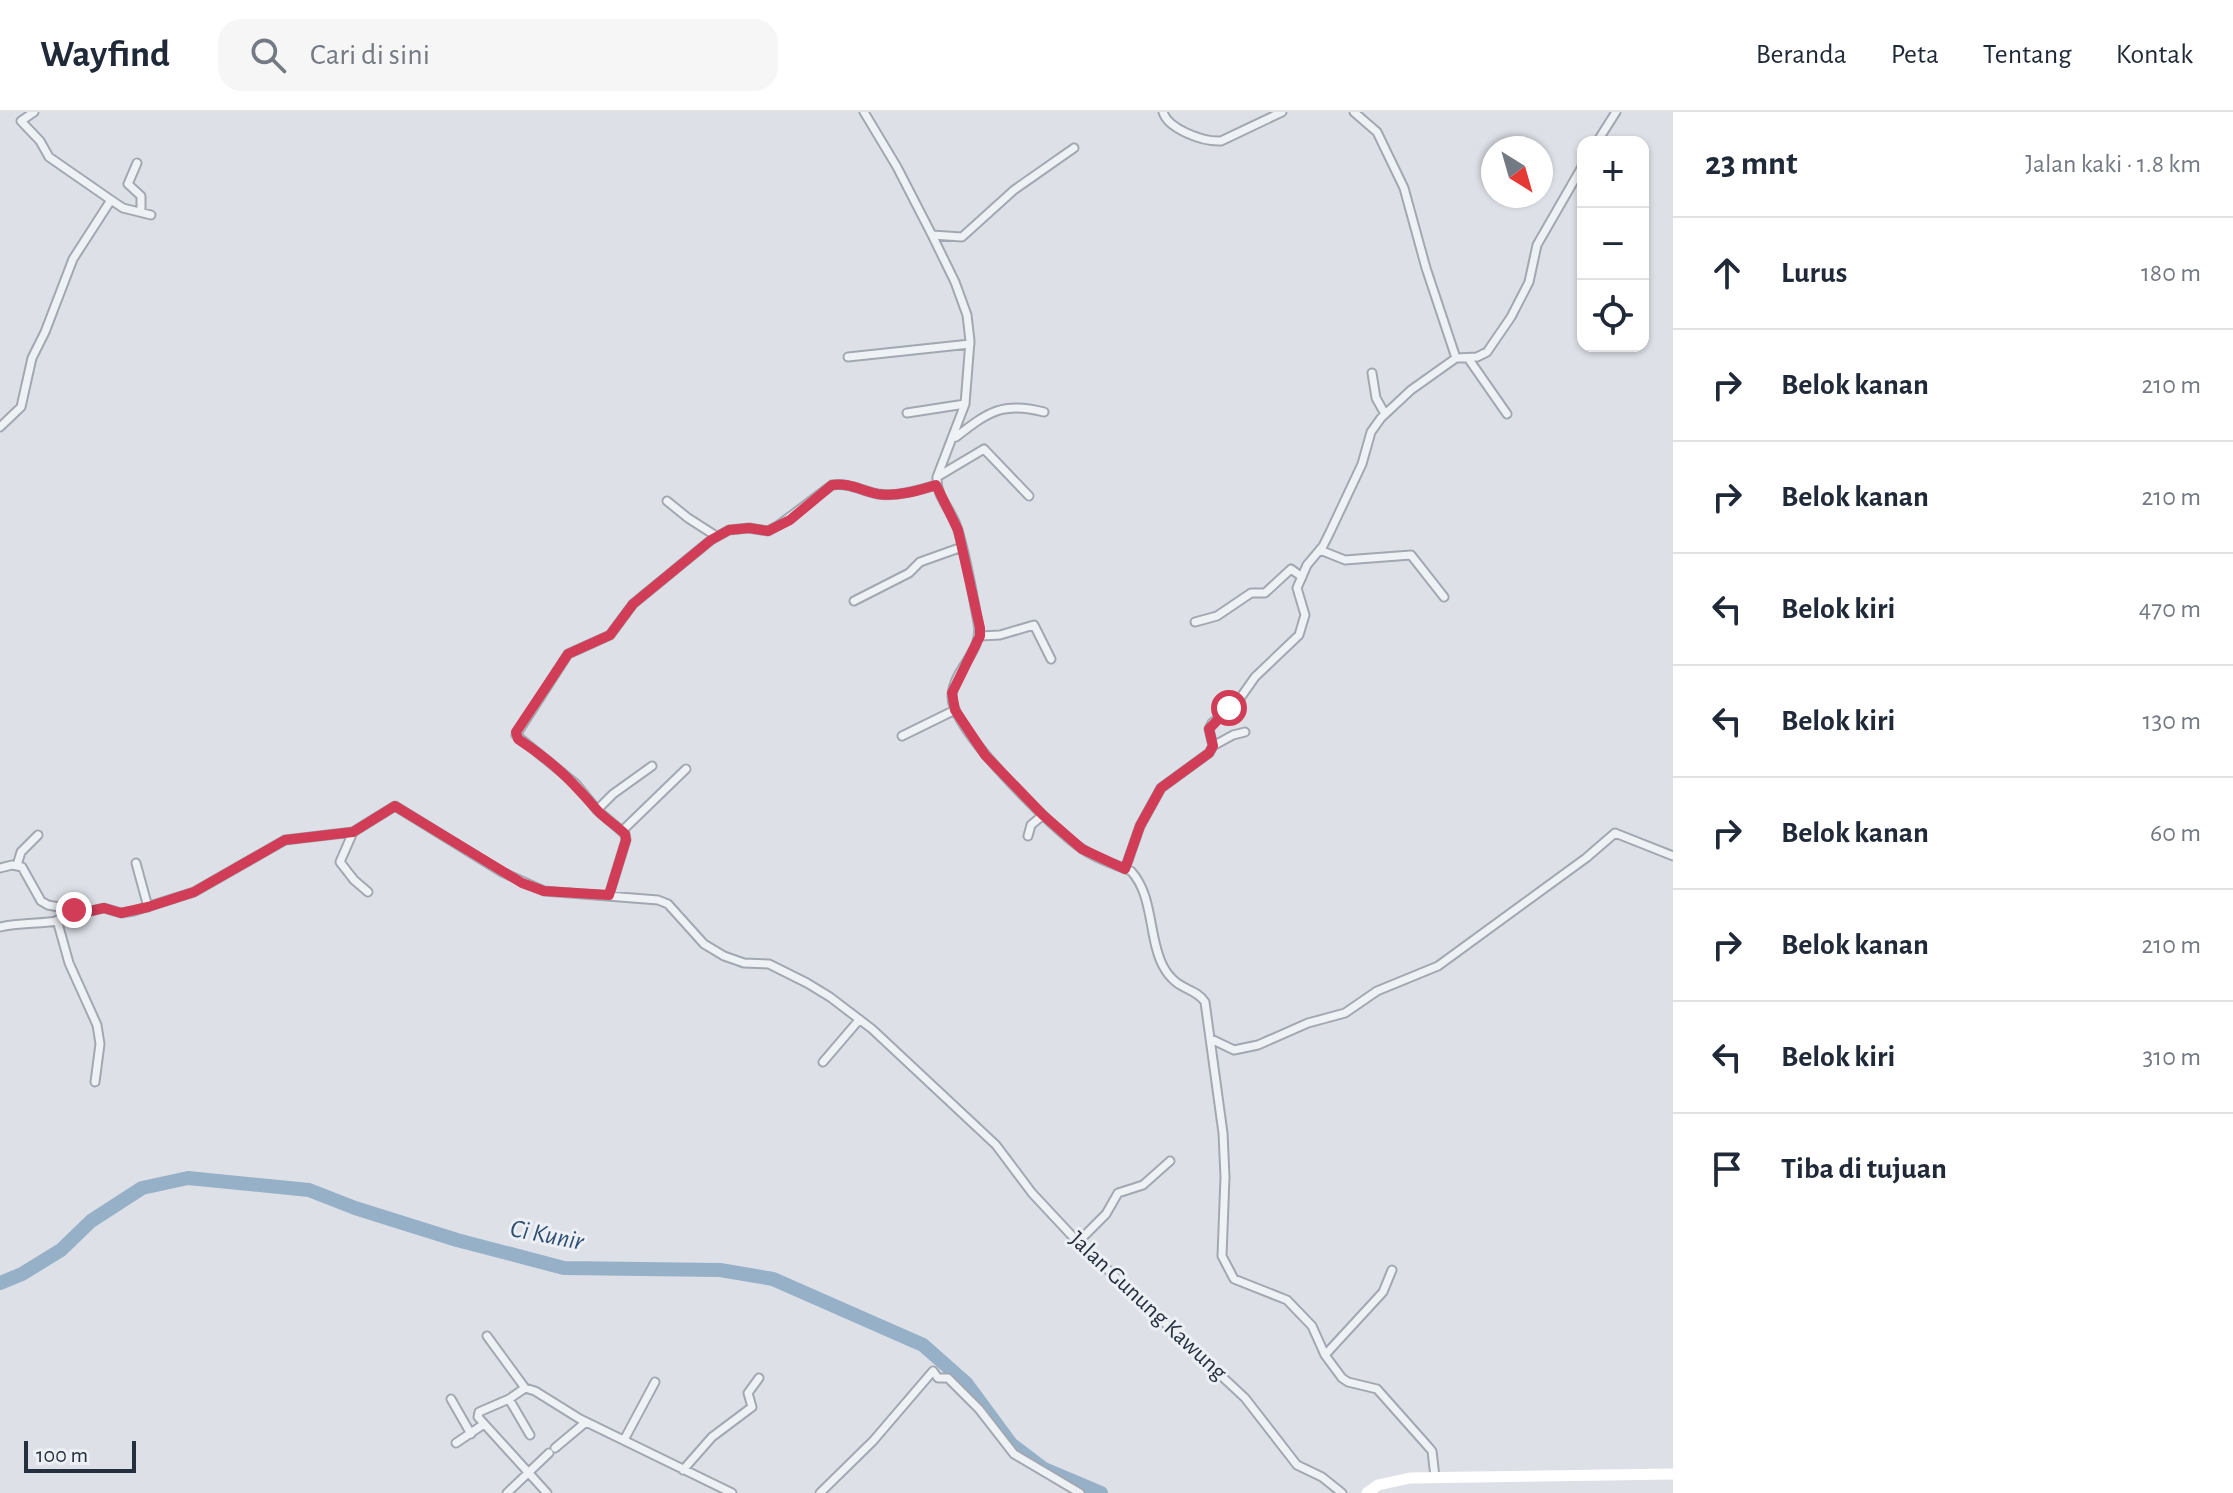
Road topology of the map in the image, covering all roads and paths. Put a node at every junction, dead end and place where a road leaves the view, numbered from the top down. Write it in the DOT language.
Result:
graph roads {
  1 [pos="864,112"];
  2 [pos="1163,112"];
  3 [pos="1282,112"];
  4 [pos="1354,112"];
  5 [pos="1616,112"];
  6 [pos="28,113"];
  7 [pos="1601,136"];
  8 [pos="1074,148"];
  9 [pos="137,163"];
  10 [pos="1577,175"];
  11 [pos="111,200"];
  12 [pos="141,210"];
  13 [pos="151,215"];
  14 [pos="932,235"];
  15 [pos="970,344"];
  16 [pos="848,357"];
  17 [pos="1456,358"];
  18 [pos="1468,358"];
  19 [pos="1372,373"];
  20 [pos="965,404"];
  21 [pos="1044,412"];
  22 [pos="907,413"];
  23 [pos="1385,414"];
  24 [pos="1507,414"];
  25 [pos="0,427"];
  26 [pos="953,439"];
  27 [pos="937,481"];
  28 [pos="1029,496"];
  29 [pos="667,501"];
  30 [pos="716,536"];
  31 [pos="962,547"];
  32 [pos="1320,550"];
  33 [pos="1302,577"];
  34 [pos="1444,597"];
  35 [pos="854,601"];
  36 [pos="1195,622"];
  37 [pos="980,636"];
  38 [pos="1051,659"];
  39 [pos="955,710"];
  40 [pos="1245,732"];
  41 [pos="902,736"];
  42 [pos="1213,746"];
  43 [pos="652,766"];
  44 [pos="686,769"];
  45 [pos="597,810"];
  46 [pos="1043,815"];
  47 [pos="622,831"];
  48 [pos="353,832"];
  49 [pos="38,835"];
  50 [pos="1028,836"];
  51 [pos="1673,856"];
  52 [pos="136,863"];
  53 [pos="17,865"];
  54 [pos="0,868"];
  55 [pos="1125,869"];
  56 [pos="368,892"];
  57 [pos="609,895"];
  58 [pos="148,907"];
  59 [pos="86,912"];
  60 [pos="57,920"];
  61 [pos="0,927"];
  62 [pos="859,1020"];
  63 [pos="1211,1039"];
  64 [pos="823,1062"];
  65 [pos="95,1082"];
  66 [pos="1170,1161"];
  67 [pos="1078,1242"];
  68 [pos="1392,1270"];
  69 [pos="487,1336"];
  70 [pos="1325,1355"];
  71 [pos="759,1378"];
  72 [pos="655,1382"];
  73 [pos="525,1388"];
  74 [pos="451,1399"];
  75 [pos="509,1399"];
  76 [pos="586,1422"];
  77 [pos="484,1424"];
  78 [pos="471,1434"];
  79 [pos="530,1435"];
  80 [pos="624,1440"];
  81 [pos="456,1443"];
  82 [pos="683,1470"];
  83 [pos="528,1472"];
  84 [pos="1673,1474"];
  85 [pos="1435,1477"];
  86 [pos="507,1493"];
  87 [pos="547,1493"];
  88 [pos="732,1493"];
  89 [pos="820,1493"];
  90 [pos="1080,1493"];
  91 [pos="1342,1493"];
  92 [pos="1367,1493"];
  1 -- 14 [label="street"];
  2 -- 3 [label="street"];
  4 -- 17 [label="street"];
  5 -- 7 [label="street"];
  6 -- 11 [label="street"];
  8 -- 14 [label="street"];
  9 -- 12 [label="street"];
  10 -- 18 [label="street"];
  11 -- 12 [label="street"];
  11 -- 25 [label="street"];
  12 -- 13 [label="street"];
  14 -- 15 [label="street"];
  15 -- 16 [label="street"];
  15 -- 20 [label="street"];
  17 -- 18 [label="street"];
  17 -- 23 [label="street"];
  18 -- 24 [label="street"];
  19 -- 23 [label="street"];
  20 -- 22 [label="street"];
  20 -- 26 [label="street"];
  21 -- 26 [label="street"];
  23 -- 32 [label="street"];
  26 -- 27 [label="street"];
  27 -- 28 [label="street"];
  27 -- 30 [label="street"];
  27 -- 31 [label="street"];
  29 -- 30 [label="street"];
  30 -- 45 [label="street"];
  31 -- 35 [label="street"];
  31 -- 37 [label="street"];
  32 -- 33 [label="street"];
  32 -- 34 [label="street"];
  33 -- 36 [label="street"];
  33 -- 42 [label="street"];
  37 -- 38 [label="street"];
  37 -- 39 [label="street"];
  39 -- 41 [label="street"];
  39 -- 46 [label="street"];
  40 -- 42 [label="street"];
  42 -- 55 [label="street"];
  43 -- 45 [label="street"];
  44 -- 47 [label="street"];
  45 -- 47 [label="street"];
  46 -- 50 [label="street"];
  46 -- 55 [label="street"];
  47 -- 57 [label="street"];
  48 -- 56 [label="street"];
  48 -- 57 [label="street, Jalan Gunung Kawung"];
  48 -- 58 [label="street"];
  49 -- 53 [label="street"];
  51 -- 63 [label="street"];
  52 -- 58 [label="street"];
  53 -- 54 [label="street"];
  53 -- 59 [label="street"];
  55 -- 63 [label="street"];
  57 -- 62 [label="street, Jalan Gunung Kawung"];
  58 -- 59 [label="street"];
  59 -- 60 [label="street"];
  60 -- 61 [label="street"];
  60 -- 65 [label="street"];
  62 -- 64 [label="street"];
  62 -- 67 [label="street, Jalan Gunung Kawung"];
  63 -- 70 [label="street"];
  66 -- 67 [label="street"];
  67 -- 91 [label="street, Jalan Gunung Kawung"];
  68 -- 70 [label="street"];
  69 -- 73 [label="street"];
  70 -- 85 [label="street"];
  71 -- 82 [label="street"];
  72 -- 80 [label="street"];
  73 -- 75 [label="street"];
  73 -- 76 [label="street"];
  74 -- 78 [label="street"];
  75 -- 77 [label="street"];
  75 -- 79 [label="street"];
  76 -- 80 [label="street"];
  76 -- 83 [label="street"];
  77 -- 78 [label="street"];
  77 -- 83 [label="street"];
  78 -- 81 [label="street"];
  80 -- 82 [label="street"];
  82 -- 88 [label="street"];
  83 -- 86 [label="street"];
  83 -- 87 [label="street"];
  84 -- 85 [label="street"];
  85 -- 92 [label="street"];
  89 -- 90 [label="street"];
}
